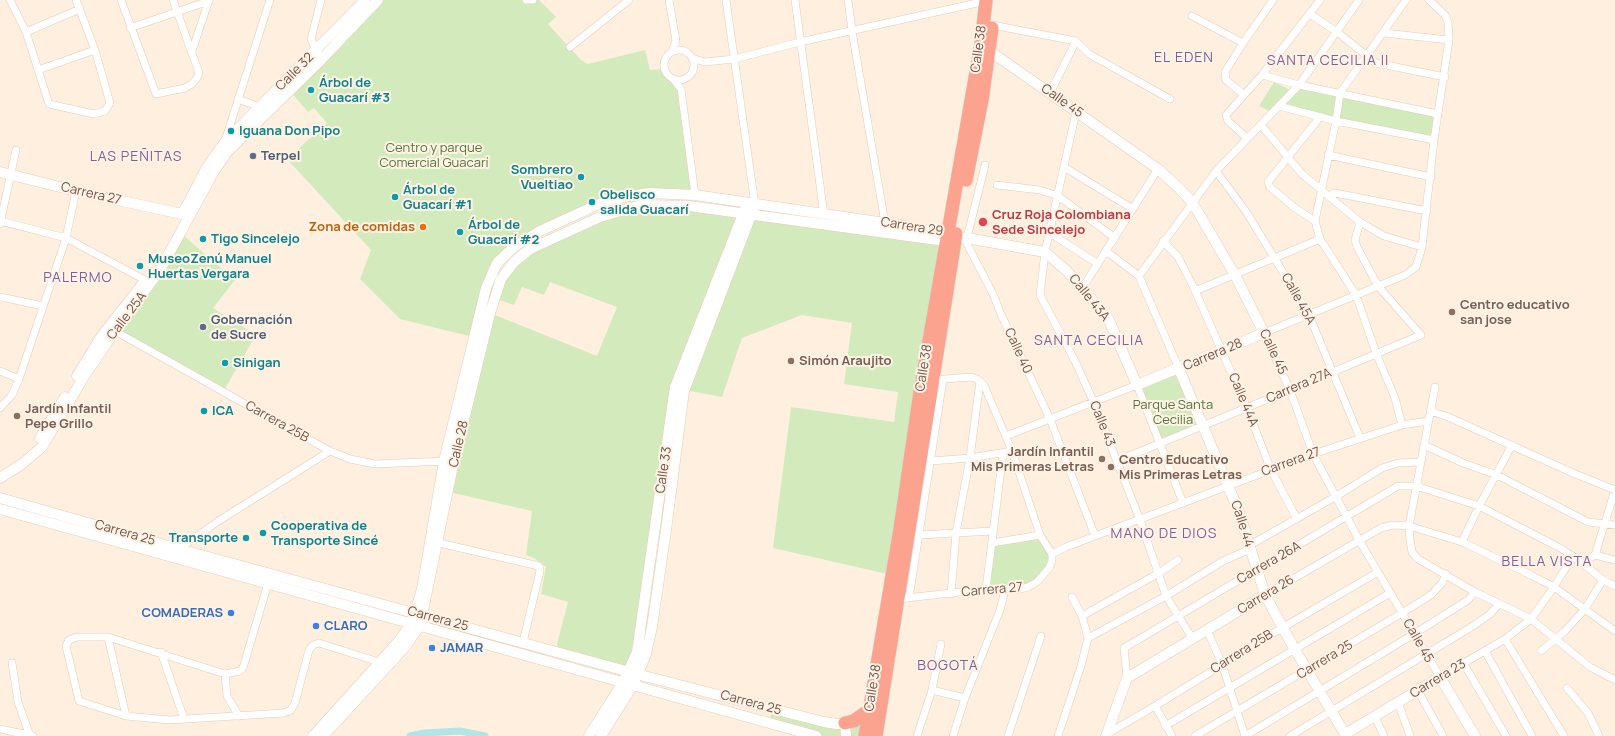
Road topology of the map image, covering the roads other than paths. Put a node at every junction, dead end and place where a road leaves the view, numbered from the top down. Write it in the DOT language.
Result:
graph roads {
  1 [pos="10,0"];
  2 [pos="76,0"];
  3 [pos="121,0"];
  4 [pos="173,0"];
  5 [pos="209,0"];
  6 [pos="270,0"];
  7 [pos="321,0"];
  8 [pos="364,0"];
  9 [pos="378,0"];
  10 [pos="526,0"];
  11 [pos="533,0"];
  12 [pos="629,0"];
  13 [pos="669,0"];
  14 [pos="726,0"];
  15 [pos="795,0"];
  16 [pos="848,0"];
  17 [pos="989,0"];
  18 [pos="1272,0"];
  19 [pos="1320,0"];
  20 [pos="1359,0"];
  21 [pos="1406,0"];
  22 [pos="1429,0"];
  23 [pos="80,9"];
  24 [pos="177,12"];
  25 [pos="1310,14"];
  26 [pos="1192,16"];
  27 [pos="992,25"];
  28 [pos="130,28"];
  29 [pos="852,31"];
  30 [pos="26,32"];
  31 [pos="1337,32"];
  32 [pos="1384,33"];
  33 [pos="1449,40"];
  34 [pos="676,41"];
  35 [pos="1076,41"];
  36 [pos="800,42"];
  37 [pos="1243,43"];
  38 [pos="570,47"];
  39 [pos="985,47"];
  40 [pos="95,50"];
  41 [pos="192,51"];
  42 [pos="672,52"];
  43 [pos="687,52"];
  44 [pos="319,55"];
  45 [pos="1366,55"];
  46 [pos="692,58"];
  47 [pos="734,59"];
  48 [pos="705,62"];
  49 [pos="38,70"];
  50 [pos="693,71"];
  51 [pos="1262,75"];
  52 [pos="1444,77"];
  53 [pos="688,78"];
  54 [pos="674,80"];
  55 [pos="1299,85"];
  56 [pos="681,90"];
  57 [pos="1050,93"];
  58 [pos="1340,93"];
  59 [pos="1244,95"];
  60 [pos="238,99"];
  61 [pos="1170,99"];
  62 [pos="1279,106"];
  63 [pos="264,109"];
  64 [pos="1076,112"];
  65 [pos="1438,114"];
  66 [pos="1320,117"];
  67 [pos="1336,121"];
  68 [pos="1261,125"];
  69 [pos="1247,138"];
  70 [pos="1434,140"];
  71 [pos="225,142"];
  72 [pos="16,150"];
  73 [pos="1287,156"];
  74 [pos="1328,156"];
  75 [pos="985,165"];
  76 [pos="1064,167"];
  77 [pos="1158,169"];
  78 [pos="1216,171"];
  79 [pos="0,172"];
  80 [pos="11,175"];
  81 [pos="1431,177"];
  82 [pos="997,185"];
  83 [pos="1321,189"];
  84 [pos="76,191"];
  85 [pos="694,195"];
  86 [pos="1058,196"];
  87 [pos="1329,196"];
  88 [pos="752,202"];
  89 [pos="1192,202"];
  90 [pos="601,203"];
  91 [pos="641,205"];
  92 [pos="1133,209"];
  93 [pos="1427,211"];
  94 [pos="182,214"];
  95 [pos="747,215"];
  96 [pos="824,215"];
  97 [pos="1315,221"];
  98 [pos="0,222"];
  99 [pos="1360,222"];
  100 [pos="885,223"];
  101 [pos="1050,233"];
  102 [pos="954,237"];
  103 [pos="66,238"];
  104 [pos="1115,238"];
  105 [pos="1320,239"];
  106 [pos="1164,241"];
  107 [pos="1422,247"];
  108 [pos="1106,251"];
  109 [pos="1045,252"];
  110 [pos="1275,258"];
  111 [pos="1098,264"];
  112 [pos="1234,275"];
  113 [pos="1139,276"];
  114 [pos="146,280"];
  115 [pos="1378,286"];
  116 [pos="1083,287"];
  117 [pos="139,289"];
  118 [pos="1195,291"];
  119 [pos="1356,295"];
  120 [pos="0,297"];
  121 [pos="43,306"];
  122 [pos="1309,315"];
  123 [pos="115,331"];
  124 [pos="1264,333"];
  125 [pos="1222,351"];
  126 [pos="1376,353"];
  127 [pos="1179,369"];
  128 [pos="0,372"];
  129 [pos="1333,372"];
  130 [pos="19,379"];
  131 [pos="937,380"];
  132 [pos="980,381"];
  133 [pos="1137,385"];
  134 [pos="1435,387"];
  135 [pos="1290,390"];
  136 [pos="1094,403"];
  137 [pos="0,408"];
  138 [pos="1247,408"];
  139 [pos="1430,411"];
  140 [pos="1050,419"];
  141 [pos="1428,421"];
  142 [pos="1204,425"];
  143 [pos="1402,425"];
  144 [pos="1006,436"];
  145 [pos="1360,438"];
  146 [pos="1160,442"];
  147 [pos="1512,445"];
  148 [pos="1424,446"];
  149 [pos="330,451"];
  150 [pos="1012,451"];
  151 [pos="1003,453"];
  152 [pos="1313,454"];
  153 [pos="970,458"];
  154 [pos="444,461"];
  155 [pos="454,461"];
  156 [pos="931,461"];
  157 [pos="1117,461"];
  158 [pos="1420,462"];
  159 [pos="0,470"];
  160 [pos="1271,470"];
  161 [pos="1496,475"];
  162 [pos="0,478"];
  163 [pos="1229,486"];
  164 [pos="1416,486"];
  165 [pos="1615,490"];
  166 [pos="1335,497"];
  167 [pos="0,498"];
  168 [pos="1183,503"];
  169 [pos="1479,506"];
  170 [pos="0,509"];
  171 [pos="1346,517"];
  172 [pos="1297,519"];
  173 [pos="1140,520"];
  174 [pos="1605,523"];
  175 [pos="1615,525"];
  176 [pos="1409,526"];
  177 [pos="993,531"];
  178 [pos="956,533"];
  179 [pos="919,535"];
  180 [pos="1040,535"];
  181 [pos="1095,536"];
  182 [pos="1359,540"];
  183 [pos="1462,542"];
  184 [pos="439,543"];
  185 [pos="992,543"];
  186 [pos="1250,547"];
  187 [pos="179,548"];
  188 [pos="1052,554"];
  189 [pos="1595,555"];
  190 [pos="1573,556"];
  191 [pos="1178,560"];
  192 [pos="1615,560"];
  193 [pos="1582,562"];
  194 [pos="1256,570"];
  195 [pos="1378,572"];
  196 [pos="1159,573"];
  197 [pos="1446,574"];
  198 [pos="269,578"];
  199 [pos="1602,580"];
  200 [pos="1615,586"];
  201 [pos="1554,587"];
  202 [pos="986,589"];
  203 [pos="1005,590"];
  204 [pos="1475,592"];
  205 [pos="1390,593"];
  206 [pos="951,594"];
  207 [pos="1265,595"];
  208 [pos="1166,596"];
  209 [pos="1072,597"];
  210 [pos="904,599"];
  211 [pos="1499,604"];
  212 [pos="1585,608"];
  213 [pos="1402,613"];
  214 [pos="1082,616"];
  215 [pos="1178,617"];
  216 [pos="418,619"];
  217 [pos="1531,619"];
  218 [pos="1282,628"];
  219 [pos="1208,630"];
  220 [pos="1615,631"];
  221 [pos="1414,634"];
  222 [pos="1041,636"];
  223 [pos="108,637"];
  224 [pos="1088,638"];
  225 [pos="1192,638"];
  226 [pos="1505,638"];
  227 [pos="1557,639"];
  228 [pos="523,642"];
  229 [pos="941,644"];
  230 [pos="1294,648"];
  231 [pos="1485,651"];
  232 [pos="1541,651"];
  233 [pos="161,652"];
  234 [pos="1426,655"];
  235 [pos="379,662"];
  236 [pos="12,663"];
  237 [pos="1222,664"];
  238 [pos="1464,664"];
  239 [pos="1308,670"];
  240 [pos="634,673"];
  241 [pos="225,674"];
  242 [pos="1126,678"];
  243 [pos="1440,678"];
  244 [pos="1615,680"];
  245 [pos="628,683"];
  246 [pos="1567,688"];
  247 [pos="1229,689"];
  248 [pos="932,690"];
  249 [pos="1320,690"];
  250 [pos="1418,691"];
  251 [pos="966,698"];
  252 [pos="1398,702"];
  253 [pos="1156,706"];
  254 [pos="869,710"];
  255 [pos="1332,711"];
  256 [pos="1238,712"];
  257 [pos="126,716"];
  258 [pos="239,716"];
  259 [pos="1375,717"];
  260 [pos="184,719"];
  261 [pos="1165,726"];
  262 [pos="0,729"];
  263 [pos="846,730"];
  264 [pos="871,732"];
  265 [pos="1106,735"];
  266 [pos="1345,735"];
  267 [pos="32,736"];
  268 [pos="313,736"];
  269 [pos="323,736"];
  270 [pos="589,736"];
  271 [pos="600,736"];
  272 [pos="816,736"];
  273 [pos="917,736"];
  274 [pos="953,736"];
  275 [pos="1008,736"];
  276 [pos="1058,736"];
  277 [pos="1172,736"];
  278 [pos="1195,736"];
  279 [pos="1245,736"];
  280 [pos="1290,736"];
  281 [pos="1384,736"];
  282 [pos="1410,736"];
  283 [pos="1443,736"];
  284 [pos="1475,736"];
  285 [pos="1506,736"];
  286 [pos="1532,736"];
  287 [pos="1564,736"];
  288 [pos="1599,736"];
  1 -- 30 [label="street"];
  2 -- 23 [label="street"];
  3 -- 28 [label="street"];
  4 -- 24 [label="street"];
  5 -- 24 [label="street"];
  5 -- 41 [label="street"];
  6 -- 60 [label="street"];
  7 -- 44 [label="street"];
  8 -- 44 [label="street, Calle 32"];
  9 -- 44 [label="street, Calle 32"];
  10 -- 11 [label="street"];
  12 -- 38 [label="street"];
  13 -- 34 [label="street"];
  14 -- 47 [label="street"];
  15 -- 36 [label="street"];
  16 -- 29 [label="street"];
  17 -- 27 [label="highway, Calle 38"];
  17 -- 29 [label="street"];
  17 -- 39 [label="highway, Calle 38"];
  18 -- 37 [label="street"];
  19 -- 25 [label="street"];
  20 -- 31 [label="street"];
  21 -- 32 [label="street"];
  22 -- 33 [label="street"];
  23 -- 30 [label="street"];
  23 -- 40 [label="street"];
  24 -- 28 [label="street"];
  24 -- 41 [label="street"];
  25 -- 31 [label="street"];
  25 -- 51 [label="street"];
  26 -- 37 [label="street"];
  27 -- 35 [label="street"];
  27 -- 39 [label="highway, Calle 38"];
  28 -- 41 [label="street"];
  29 -- 36 [label="street"];
  29 -- 100 [label="street"];
  30 -- 49 [label="street"];
  31 -- 45 [label="street"];
  31 -- 55 [label="street"];
  32 -- 33 [label="street"];
  32 -- 45 [label="street"];
  33 -- 52 [label="street"];
  34 -- 42 [label="street"];
  34 -- 43 [label="street"];
  35 -- 57 [label="street"];
  35 -- 61 [label="street"];
  36 -- 47 [label="street"];
  36 -- 96 [label="street"];
  37 -- 59 [label="street"];
  39 -- 57 [label="street, Calle 45"];
  39 -- 102 [label="highway, Calle 38"];
  40 -- 49 [label="street"];
  40 -- 49 [label="street"];
  42 -- 43 [label="street"];
  42 -- 54 [label="street"];
  43 -- 46 [label="street"];
  44 -- 63 [label="street, Calle 32"];
  45 -- 52 [label="street"];
  45 -- 58 [label="street"];
  46 -- 48 [label="street"];
  46 -- 50 [label="street"];
  47 -- 48 [label="street"];
  47 -- 88 [label="street"];
  48 -- 50 [label="street"];
  50 -- 53 [label="street"];
  51 -- 55 [label="street"];
  51 -- 59 [label="street"];
  52 -- 65 [label="street"];
  53 -- 54 [label="street"];
  53 -- 56 [label="street"];
  54 -- 56 [label="street"];
  55 -- 58 [label="street"];
  55 -- 62 [label="street"];
  56 -- 85 [label="street"];
  57 -- 64 [label="street, Calle 45"];
  58 -- 65 [label="street"];
  58 -- 67 [label="street"];
  59 -- 69 [label="street"];
  60 -- 63 [label="street"];
  60 -- 71 [label="street"];
  62 -- 66 [label="street"];
  62 -- 68 [label="street"];
  63 -- 71 [label="street, Calle 32"];
  63 -- 123 [label="street, Calle 25A"];
  64 -- 76 [label="street, Calle 43"];
  64 -- 77 [label="street, Calle 45"];
  65 -- 70 [label="street"];
  66 -- 67 [label="street"];
  66 -- 73 [label="street"];
  67 -- 70 [label="street"];
  67 -- 74 [label="street"];
  68 -- 69 [label="street"];
  68 -- 73 [label="street"];
  69 -- 78 [label="street"];
  70 -- 81 [label="street"];
  71 -- 94 [label="street, Calle 25A"];
  72 -- 80 [label="street"];
  73 -- 83 [label="street"];
  73 -- 97 [label="street"];
  74 -- 81 [label="street"];
  74 -- 83 [label="street"];
  75 -- 102 [label="street"];
  76 -- 86 [label="street, Calle 43"];
  76 -- 92 [label="street"];
  77 -- 89 [label="street, Calle 45"];
  77 -- 92 [label="street"];
  78 -- 89 [label="street"];
  78 -- 110 [label="street, Calle 45A"];
  79 -- 80 [label="street, Carrera 27"];
  80 -- 84 [label="street, Carrera 27"];
  80 -- 98 [label="street"];
  81 -- 93 [label="street"];
  82 -- 86 [label="street"];
  83 -- 87 [label="street"];
  83 -- 97 [label="street"];
  84 -- 94 [label="street, Carrera 27"];
  84 -- 103 [label="street"];
  85 -- 88 [label="street, Carrera 29"];
  85 -- 90 [label="street, Carrera 29"];
  86 -- 101 [label="street, Calle 43"];
  86 -- 104 [label="street"];
  87 -- 93 [label="street"];
  87 -- 99 [label="street"];
  88 -- 95 [label="street, Calle 33"];
  88 -- 96 [label="street, Carrera 29"];
  89 -- 106 [label="street"];
  89 -- 112 [label="street, Calle 45"];
  90 -- 154 [label="street, Calle 28"];
  91 -- 95 [label="street, Carrera 29"];
  91 -- 155 [label="street, Calle 28"];
  92 -- 104 [label="street"];
  93 -- 107 [label="street"];
  94 -- 114 [label="street, Calle 25A"];
  95 -- 102 [label="street, Carrera 29"];
  95 -- 240 [label="street, Calle 33"];
  96 -- 100 [label="street, Carrera 29"];
  97 -- 105 [label="street"];
  98 -- 103 [label="street"];
  99 -- 107 [label="street"];
  99 -- 115 [label="street"];
  100 -- 102 [label="street, Carrera 29"];
  101 -- 109 [label="street, Calle 43"];
  101 -- 111 [label="street"];
  102 -- 109 [label="street, Calle 43A"];
  102 -- 131 [label="highway, Calle 38"];
  102 -- 140 [label="street, Calle 40"];
  102 -- 254 [label="highway, Calle 38"];
  103 -- 114 [label="street"];
  103 -- 121 [label="street"];
  104 -- 108 [label="street"];
  105 -- 110 [label="street"];
  105 -- 119 [label="street"];
  106 -- 113 [label="street"];
  106 -- 118 [label="street, Calle 44A"];
  107 -- 115 [label="street, Carrera 28"];
  108 -- 111 [label="street"];
  108 -- 113 [label="street, Calle 44"];
  109 -- 116 [label="street, Calle 43A"];
  109 -- 136 [label="street, Calle 43"];
  110 -- 112 [label="street"];
  110 -- 122 [label="street, Calle 45A"];
  111 -- 116 [label="street"];
  112 -- 118 [label="street"];
  112 -- 124 [label="street, Calle 45"];
  113 -- 127 [label="street, Calle 44"];
  114 -- 117 [label="street, Calle 25A"];
  115 -- 119 [label="street, Carrera 28"];
  115 -- 126 [label="street, Carrera 27A"];
  116 -- 133 [label="street, Calle 43A"];
  117 -- 123 [label="street"];
  117 -- 159 [label="street, Calle 25A"];
  118 -- 125 [label="street, Calle 44A"];
  119 -- 122 [label="street, Carrera 28"];
  119 -- 126 [label="street"];
  120 -- 121 [label="street"];
  121 -- 130 [label="street"];
  122 -- 124 [label="street, Carrera 28"];
  122 -- 129 [label="street, Calle 45A"];
  123 -- 149 [label="street, Carrera 25B"];
  123 -- 162 [label="street, Calle 25A"];
  124 -- 125 [label="street, Carrera 28"];
  124 -- 135 [label="street, Calle 45"];
  125 -- 127 [label="street, Carrera 28"];
  125 -- 138 [label="street, Calle 44A"];
  126 -- 129 [label="street, Carrera 27A"];
  126 -- 143 [label="street"];
  127 -- 133 [label="street, Carrera 28"];
  127 -- 142 [label="street, Calle 44"];
  128 -- 130 [label="street"];
  129 -- 135 [label="street, Carrera 27A"];
  129 -- 145 [label="street, Calle 45A"];
  130 -- 137 [label="street"];
  131 -- 132 [label="street"];
  131 -- 156 [label="street"];
  131 -- 210 [label="highway, Calle 38"];
  132 -- 144 [label="street"];
  132 -- 153 [label="street"];
  133 -- 136 [label="street, Carrera 28"];
  133 -- 146 [label="street, Calle 43A"];
  134 -- 139 [label="street"];
  135 -- 138 [label="street, Carrera 27A"];
  135 -- 152 [label="street, Calle 45"];
  136 -- 140 [label="street, Carrera 28"];
  136 -- 157 [label="street, Calle 43"];
  138 -- 142 [label="street, Carrera 27A"];
  138 -- 160 [label="street, Calle 44A"];
  139 -- 141 [label="street"];
  139 -- 147 [label="street"];
  140 -- 144 [label="street, Carrera 28"];
  140 -- 181 [label="street, Calle 40"];
  141 -- 143 [label="street, Carrera 27"];
  141 -- 148 [label="street"];
  142 -- 146 [label="street, Carrera 27A"];
  142 -- 163 [label="street, Calle 44"];
  143 -- 145 [label="street, Carrera 27"];
  144 -- 150 [label="street"];
  145 -- 152 [label="street, Carrera 27"];
  146 -- 157 [label="street, Carrera 27A"];
  146 -- 168 [label="street, Calle 43A"];
  147 -- 161 [label="street"];
  147 -- 165 [label="street"];
  148 -- 158 [label="street"];
  148 -- 161 [label="street"];
  149 -- 154 [label="street, Carrera 25B"];
  149 -- 187 [label="street"];
  150 -- 151 [label="street"];
  150 -- 180 [label="street"];
  151 -- 153 [label="street"];
  151 -- 177 [label="street"];
  152 -- 160 [label="street, Carrera 27"];
  152 -- 166 [label="street, Calle 45"];
  153 -- 156 [label="street"];
  153 -- 178 [label="street"];
  154 -- 155 [label="street, Carrera 25B"];
  154 -- 216 [label="street, Calle 28"];
  155 -- 184 [label="street, Calle 28"];
  156 -- 179 [label="street"];
  157 -- 173 [label="street, Calle 43"];
  158 -- 164 [label="street"];
  158 -- 166 [label="street"];
  160 -- 163 [label="street, Carrera 27"];
  160 -- 172 [label="street, Calle 44A"];
  161 -- 169 [label="street"];
  161 -- 174 [label="street"];
  163 -- 168 [label="street, Carrera 27"];
  163 -- 186 [label="street, Calle 44"];
  164 -- 169 [label="street"];
  164 -- 171 [label="street, Carrera 26A"];
  164 -- 176 [label="street"];
  165 -- 174 [label="street"];
  166 -- 171 [label="street, Calle 45"];
  166 -- 172 [label="street"];
  167 -- 187 [label="street, Carrera 25"];
  168 -- 173 [label="street, Carrera 27"];
  169 -- 183 [label="street"];
  169 -- 190 [label="street"];
  170 -- 198 [label="street, Carrera 25"];
  171 -- 182 [label="street, Calle 45"];
  171 -- 194 [label="street, Carrera 26A"];
  172 -- 186 [label="street"];
  173 -- 181 [label="street, Carrera 27"];
  173 -- 196 [label="street, Calle 43"];
  174 -- 175 [label="street"];
  174 -- 189 [label="street"];
  176 -- 182 [label="street, Carrera 26"];
  176 -- 183 [label="street, Carrera 26"];
  176 -- 197 [label="street"];
  177 -- 178 [label="street"];
  177 -- 185 [label="street"];
  178 -- 179 [label="street"];
  178 -- 206 [label="street"];
  179 -- 210 [label="street"];
  180 -- 185 [label="street"];
  180 -- 188 [label="street"];
  181 -- 188 [label="street, Carrera 27"];
  182 -- 195 [label="street, Calle 45"];
  182 -- 207 [label="street, Carrera 26"];
  183 -- 201 [label="street, Carrera 26"];
  184 -- 216 [label="street, Calle 28"];
  184 -- 228 [label="street"];
  185 -- 202 [label="street"];
  186 -- 194 [label="street, Calle 44"];
  186 -- 208 [label="street"];
  187 -- 198 [label="street, Carrera 25"];
  188 -- 203 [label="street, Carrera 27"];
  189 -- 192 [label="street"];
  189 -- 193 [label="street"];
  190 -- 193 [label="street"];
  190 -- 201 [label="street, Carrera 23"];
  191 -- 196 [label="street"];
  193 -- 199 [label="street"];
  194 -- 207 [label="street, Calle 44"];
  194 -- 215 [label="street, Carrera 26A"];
  195 -- 205 [label="street, Calle 45"];
  195 -- 218 [label="street, Carrera 25B"];
  196 -- 208 [label="street, Calle 43"];
  196 -- 214 [label="street"];
  197 -- 204 [label="street"];
  197 -- 213 [label="street, Carrera 25"];
  198 -- 216 [label="street, Carrera 25"];
  198 -- 241 [label="street"];
  199 -- 200 [label="street"];
  199 -- 212 [label="street"];
  201 -- 212 [label="street, Carrera 26"];
  201 -- 217 [label="street, Carrera 23"];
  202 -- 203 [label="street, Carrera 27"];
  202 -- 206 [label="street, Carrera 27"];
  203 -- 251 [label="street"];
  204 -- 211 [label="street"];
  204 -- 221 [label="street"];
  205 -- 213 [label="street, Calle 45"];
  205 -- 230 [label="street"];
  206 -- 210 [label="street, Carrera 27"];
  207 -- 218 [label="street, Calle 44"];
  207 -- 219 [label="street, Carrera 26"];
  208 -- 215 [label="street, Calle 43"];
  208 -- 224 [label="street"];
  209 -- 214 [label="street"];
  210 -- 264 [label="highway, Calle 38"];
  211 -- 217 [label="street"];
  211 -- 234 [label="street"];
  212 -- 220 [label="street"];
  212 -- 227 [label="street"];
  213 -- 221 [label="street, Calle 45"];
  213 -- 239 [label="street, Carrera 25"];
  214 -- 224 [label="street"];
  215 -- 225 [label="street, Calle 43"];
  215 -- 242 [label="street, Carrera 26A"];
  216 -- 228 [label="street, Carrera 25"];
  216 -- 235 [label="street, Calle 28"];
  216 -- 245 [label="street, Carrera 25"];
  216 -- 269 [label="street, Calle 28"];
  217 -- 226 [label="street, Carrera 23"];
  217 -- 227 [label="street"];
  218 -- 230 [label="street, Calle 44"];
  218 -- 237 [label="street, Carrera 25B"];
  219 -- 225 [label="street, Carrera 26"];
  219 -- 237 [label="street"];
  221 -- 234 [label="street, Calle 45"];
  221 -- 249 [label="street"];
  222 -- 275 [label="street"];
  223 -- 233 [label="street"];
  223 -- 257 [label="street"];
  223 -- 257 [label="street"];
  224 -- 276 [label="street"];
  225 -- 242 [label="street, Carrera 26"];
  226 -- 231 [label="street, Carrera 23"];
  226 -- 287 [label="street"];
  227 -- 232 [label="street"];
  227 -- 244 [label="street"];
  228 -- 240 [label="street, Carrera 25"];
  229 -- 248 [label="street"];
  230 -- 239 [label="street, Calle 44"];
  230 -- 247 [label="street"];
  231 -- 238 [label="street, Carrera 23"];
  231 -- 286 [label="street"];
  233 -- 241 [label="street"];
  233 -- 260 [label="street"];
  234 -- 243 [label="street, Calle 45"];
  234 -- 255 [label="street"];
  235 -- 258 [label="street"];
  235 -- 268 [label="street, Calle 28"];
  236 -- 267 [label="street"];
  237 -- 247 [label="street"];
  237 -- 253 [label="street, Carrera 25B"];
  238 -- 243 [label="street, Carrera 23"];
  238 -- 285 [label="street"];
  239 -- 249 [label="street, Calle 44"];
  239 -- 256 [label="street, Carrera 25"];
  240 -- 245 [label="street, Calle 33"];
  240 -- 263 [label="street, Carrera 25"];
  241 -- 258 [label="street"];
  242 -- 265 [label="street"];
  243 -- 250 [label="street, Carrera 23"];
  243 -- 284 [label="street, Calle 45"];
  245 -- 270 [label="street, Calle 33"];
  245 -- 271 [label="street, Calle 33"];
  245 -- 272 [label="street, Carrera 25"];
  246 -- 288 [label="street"];
  247 -- 256 [label="street"];
  247 -- 261 [label="street"];
  248 -- 251 [label="street"];
  248 -- 273 [label="street"];
  249 -- 255 [label="street, Calle 44"];
  249 -- 279 [label="street"];
  250 -- 252 [label="street, Carrera 23"];
  250 -- 283 [label="street"];
  251 -- 274 [label="street"];
  252 -- 259 [label="street, Carrera 23"];
  252 -- 282 [label="street"];
  253 -- 261 [label="street"];
  253 -- 265 [label="street, Carrera 25B"];
  254 -- 263 [label="highway"];
  254 -- 264 [label="highway, Calle 38"];
  255 -- 266 [label="street, Calle 44"];
  255 -- 280 [label="street"];
  256 -- 278 [label="street, Carrera 25"];
  256 -- 279 [label="street"];
  257 -- 260 [label="street"];
  258 -- 260 [label="street"];
  259 -- 266 [label="street, Carrera 23"];
  259 -- 281 [label="street"];
  261 -- 277 [label="street"];
  262 -- 267 [label="street"];
  263 -- 264 [label="street, Carrera 25"];
}
